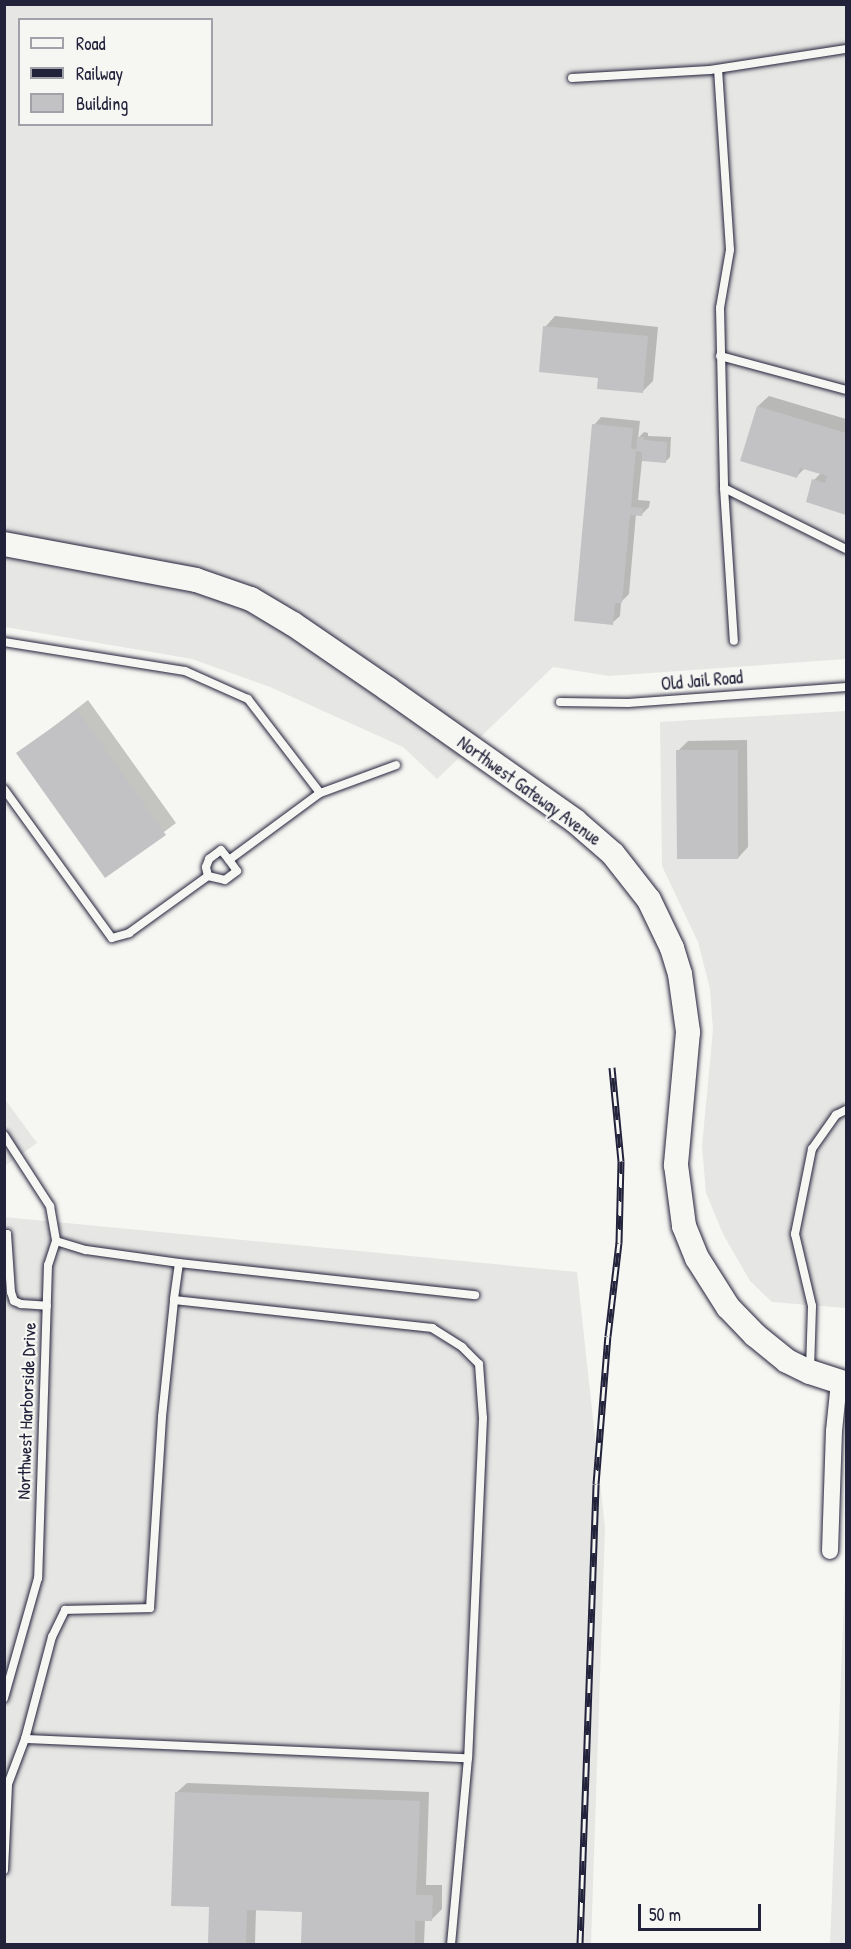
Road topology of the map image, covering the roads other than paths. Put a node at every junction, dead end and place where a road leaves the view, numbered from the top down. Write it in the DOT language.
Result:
graph roads {
  1 [pos="846,49"];
  2 [pos="718,69"];
  3 [pos="572,78"];
  4 [pos="720,356"];
  5 [pos="846,390"];
  6 [pos="724,488"];
  7 [pos="4,544"];
  8 [pos="846,549"];
  9 [pos="734,641"];
  10 [pos="4,642"];
  11 [pos="846,687"];
  12 [pos="560,702"];
  13 [pos="396,765"];
  14 [pos="4,789"];
  15 [pos="320,793"];
  16 [pos="229,860"];
  17 [pos="208,876"];
  18 [pos="846,1110"];
  19 [pos="4,1135"];
  20 [pos="4,1234"];
  21 [pos="56,1241"];
  22 [pos="179,1263"];
  23 [pos="475,1295"];
  24 [pos="174,1300"];
  25 [pos="47,1306"];
  26 [pos="810,1372"];
  27 [pos="843,1383"];
  28 [pos="830,1551"];
  29 [pos="4,1698"];
  30 [pos="25,1739"];
  31 [pos="468,1758"];
  32 [pos="4,1870"];
  33 [pos="451,1944"];
  1 -- 2 [label="lane"];
  2 -- 3 [label="lane"];
  2 -- 4 [label="lane"];
  4 -- 5 [label="lane"];
  4 -- 6 [label="lane"];
  6 -- 8 [label="lane"];
  6 -- 9 [label="lane"];
  7 -- 26 [label="street, Northwest Gateway Avenue"];
  10 -- 15 [label="lane"];
  11 -- 12 [label="lane, Old Jail Road"];
  13 -- 15 [label="lane"];
  14 -- 17 [label="lane"];
  15 -- 16 [label="lane"];
  16 -- 17 [label="lane"];
  16 -- 17 [label="lane"];
  18 -- 26 [label="lane"];
  19 -- 21 [label="lane, Northwest Harborside Drive"];
  20 -- 25 [label="lane"];
  21 -- 22 [label="lane"];
  21 -- 25 [label="lane, Northwest Harborside Drive"];
  22 -- 23 [label="lane"];
  22 -- 24 [label="lane"];
  24 -- 30 [label="lane"];
  24 -- 31 [label="lane"];
  25 -- 29 [label="lane, Northwest Harborside Drive"];
  26 -- 27 [label="street, Northwest Gateway Avenue"];
  27 -- 28 [label="street"];
  30 -- 31 [label="lane"];
  30 -- 32 [label="lane"];
  31 -- 33 [label="lane"];
}
